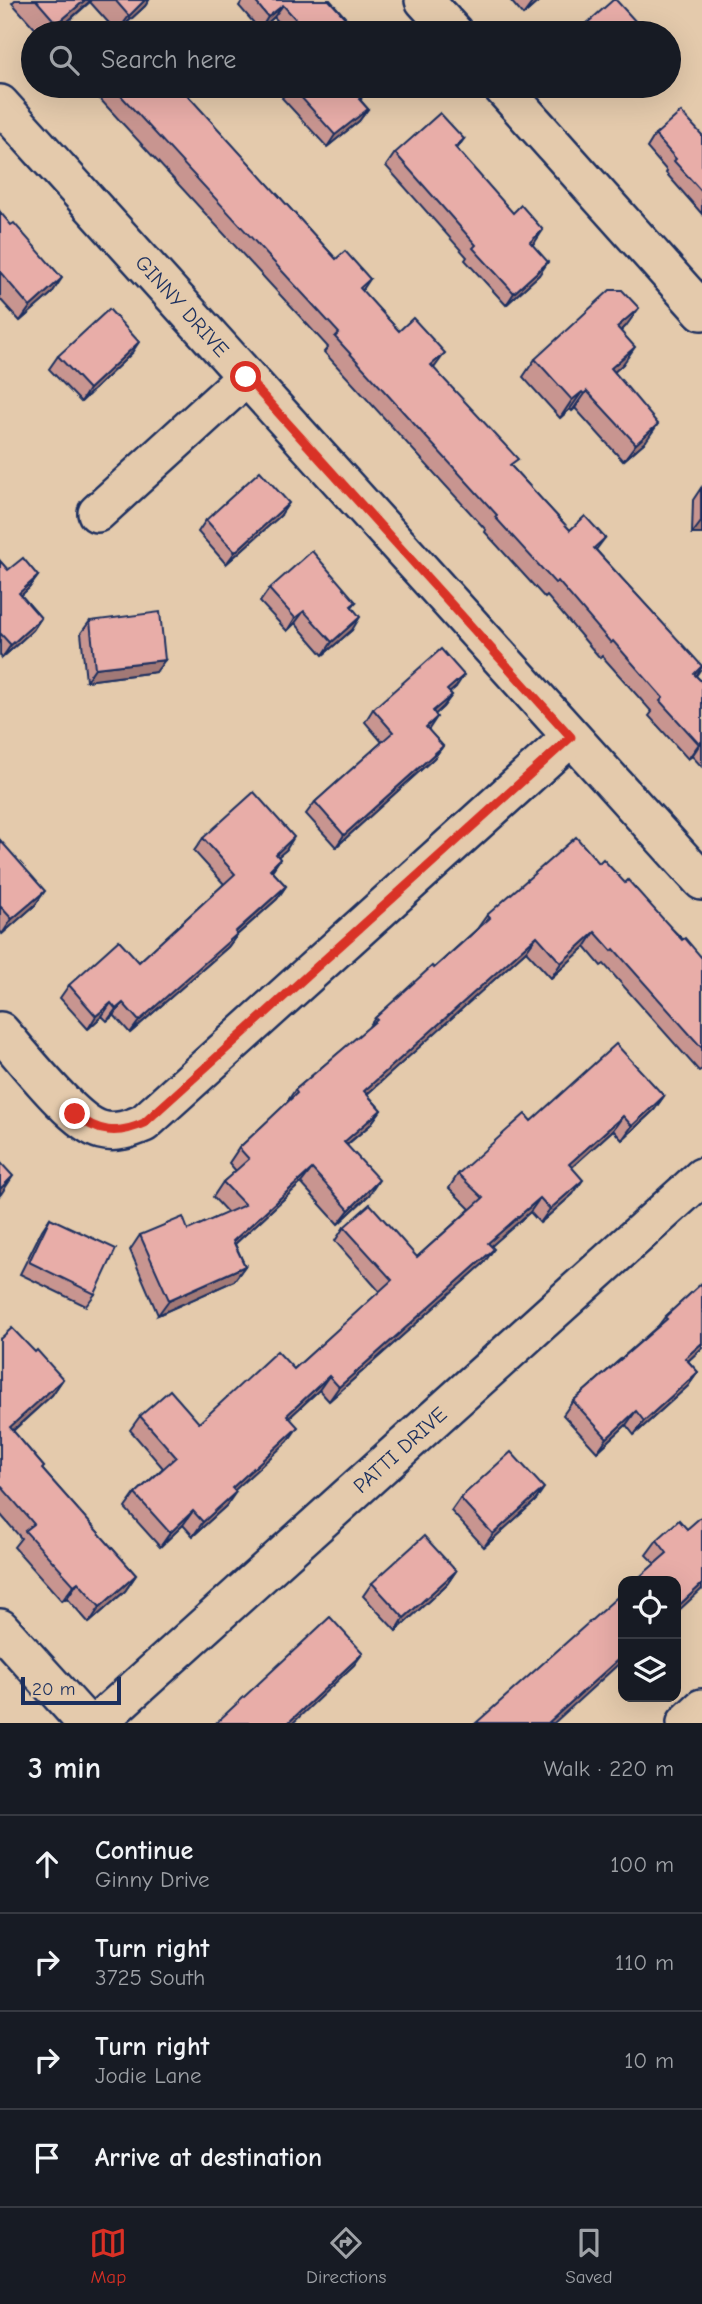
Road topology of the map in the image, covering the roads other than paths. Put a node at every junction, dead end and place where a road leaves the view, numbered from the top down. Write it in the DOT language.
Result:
graph roads {
  1 [pos="424,0"];
  2 [pos="443,21"];
  3 [pos="512,98"];
  4 [pos="0,104"];
  5 [pos="702,311"];
  6 [pos="246,377"];
  7 [pos="97,513"];
  8 [pos="571,737"];
  9 [pos="702,881"];
  10 [pos="0,1031"];
  11 [pos="702,1177"];
  12 [pos="0,1628"];
  13 [pos="702,1708"];
  14 [pos="86,1723"];
  15 [pos="97,1723"];
  16 [pos="686,1723"];
  1 -- 2 [label="street"];
  3 -- 5 [label="street"];
  4 -- 6 [label="street, GINNY DRIVE"];
  6 -- 7 [label="street"];
  6 -- 8 [label="street, GINNY DRIVE"];
  8 -- 9 [label="street, GINNY DRIVE"];
  8 -- 10 [label="street"];
  11 -- 15 [label="street, PATTI DRIVE"];
  12 -- 14 [label="street"];
  13 -- 16 [label="street"];
}
